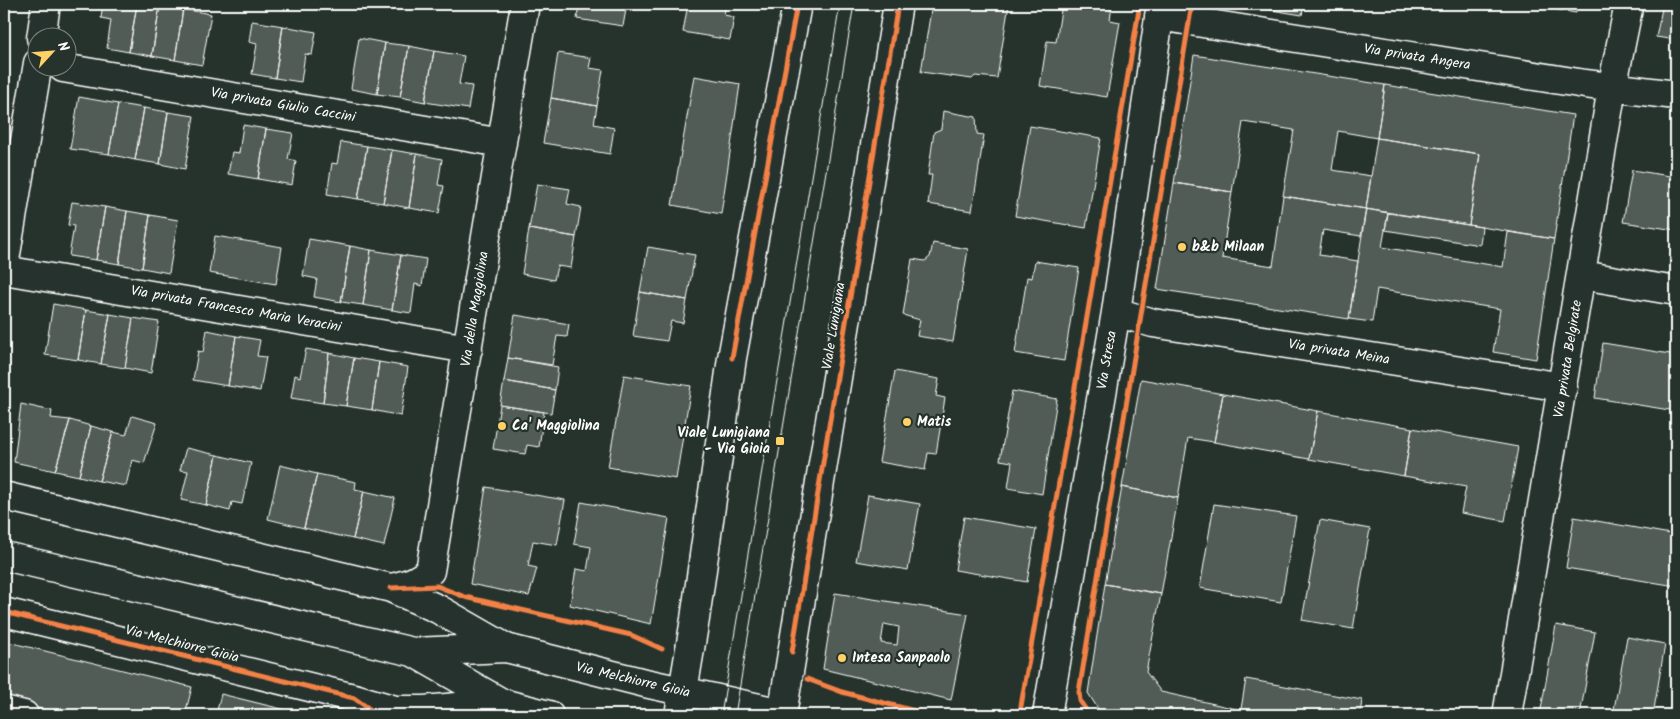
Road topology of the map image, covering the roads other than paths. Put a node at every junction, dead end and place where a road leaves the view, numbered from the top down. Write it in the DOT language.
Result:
graph roads {
  1 [pos="46,4"];
  2 [pos="525,4"];
  3 [pos="797,4"];
  4 [pos="898,4"];
  5 [pos="1629,4"];
  6 [pos="1160,10"];
  7 [pos="42,28"];
  8 [pos="78,71"];
  9 [pos="35,78"];
  10 [pos="1612,88"];
  11 [pos="1676,94"];
  12 [pos="502,143"];
  13 [pos="8,212"];
  14 [pos="4,266"];
  15 [pos="4,270"];
  16 [pos="1582,275"];
  17 [pos="1676,291"];
  18 [pos="1116,312"];
  19 [pos="468,349"];
  20 [pos="1563,387"];
  21 [pos="4,496"];
  22 [pos="4,556"];
  23 [pos="391,588"];
  24 [pos="4,612"];
  25 [pos="506,648"];
  26 [pos="413,652"];
  27 [pos="502,703"];
  28 [pos="681,704"];
  29 [pos="4,710"];
  30 [pos="24,715"];
  31 [pos="549,715"];
  32 [pos="785,715"];
  33 [pos="1047,715"];
  34 [pos="1507,715"];
  1 -- 7 [label="street"];
  2 -- 12 [label="street, Via della Maggiolina"];
  3 -- 28 [label="street"];
  4 -- 32 [label="street, Viale Lunigiana"];
  5 -- 10 [label="street, Via privata Belgirate"];
  6 -- 10 [label="street, Via privata Angera"];
  6 -- 18 [label="street, Via Stresa"];
  8 -- 12 [label="street, Via privata Giulio Caccini"];
  9 -- 13 [label="street"];
  10 -- 11 [label="street, Via privata Angera"];
  10 -- 16 [label="street, Via privata Belgirate"];
  12 -- 19 [label="street, Via della Maggiolina"];
  13 -- 14 [label="street"];
  15 -- 19 [label="street, Via privata Francesco Maria Veracini"];
  16 -- 17 [label="street"];
  16 -- 20 [label="street, Via privata Belgirate"];
  18 -- 20 [label="street, Via privata Meina"];
  18 -- 33 [label="street, Via Stresa"];
  19 -- 23 [label="street, Via della Maggiolina"];
  20 -- 34 [label="street, Via privata Belgirate"];
  21 -- 23 [label="street, Via Melchiorre Gioia"];
  22 -- 26 [label="street, Via Melchiorre Gioia"];
  23 -- 25 [label="street, Via Melchiorre Gioia"];
  24 -- 27 [label="street, Via Melchiorre Gioia"];
  25 -- 26 [label="street, Via Melchiorre Gioia"];
  25 -- 28 [label="street, Via Melchiorre Gioia"];
  26 -- 27 [label="street, Via Melchiorre Gioia"];
  27 -- 31 [label="street, Via Melchiorre Gioia"];
  28 -- 32 [label="street, Via Melchiorre Gioia"];
  29 -- 30 [label="street"];
}
